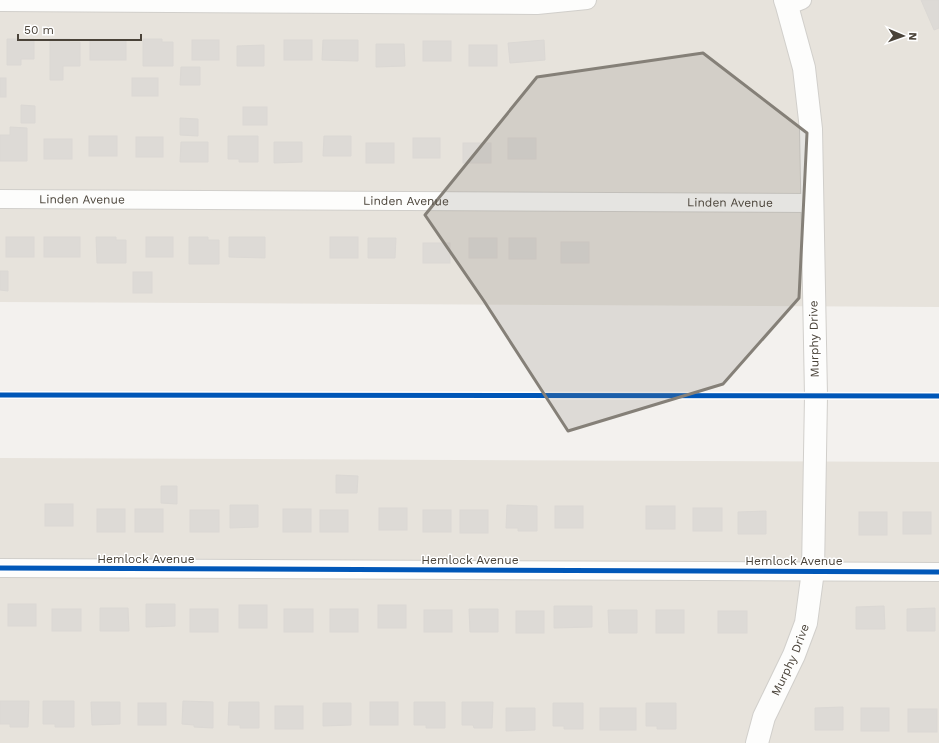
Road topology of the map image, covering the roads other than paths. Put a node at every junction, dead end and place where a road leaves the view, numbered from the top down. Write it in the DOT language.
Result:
graph roads {
  1 [pos="587,0"];
  2 [pos="0,2"];
  3 [pos="791,2"];
  4 [pos="0,199"];
  5 [pos="812,203"];
  6 [pos="0,568"];
  7 [pos="813,571"];
  8 [pos="939,572"];
  9 [pos="757,743"];
  1 -- 2 [label="street"];
  3 -- 5 [label="street, Murphy Drive"];
  4 -- 5 [label="street, Linden Avenue"];
  5 -- 7 [label="street, Murphy Drive"];
  6 -- 7 [label="street, Hemlock Avenue"];
  7 -- 8 [label="street, Hemlock Avenue"];
  7 -- 9 [label="street, Murphy Drive"];
}
